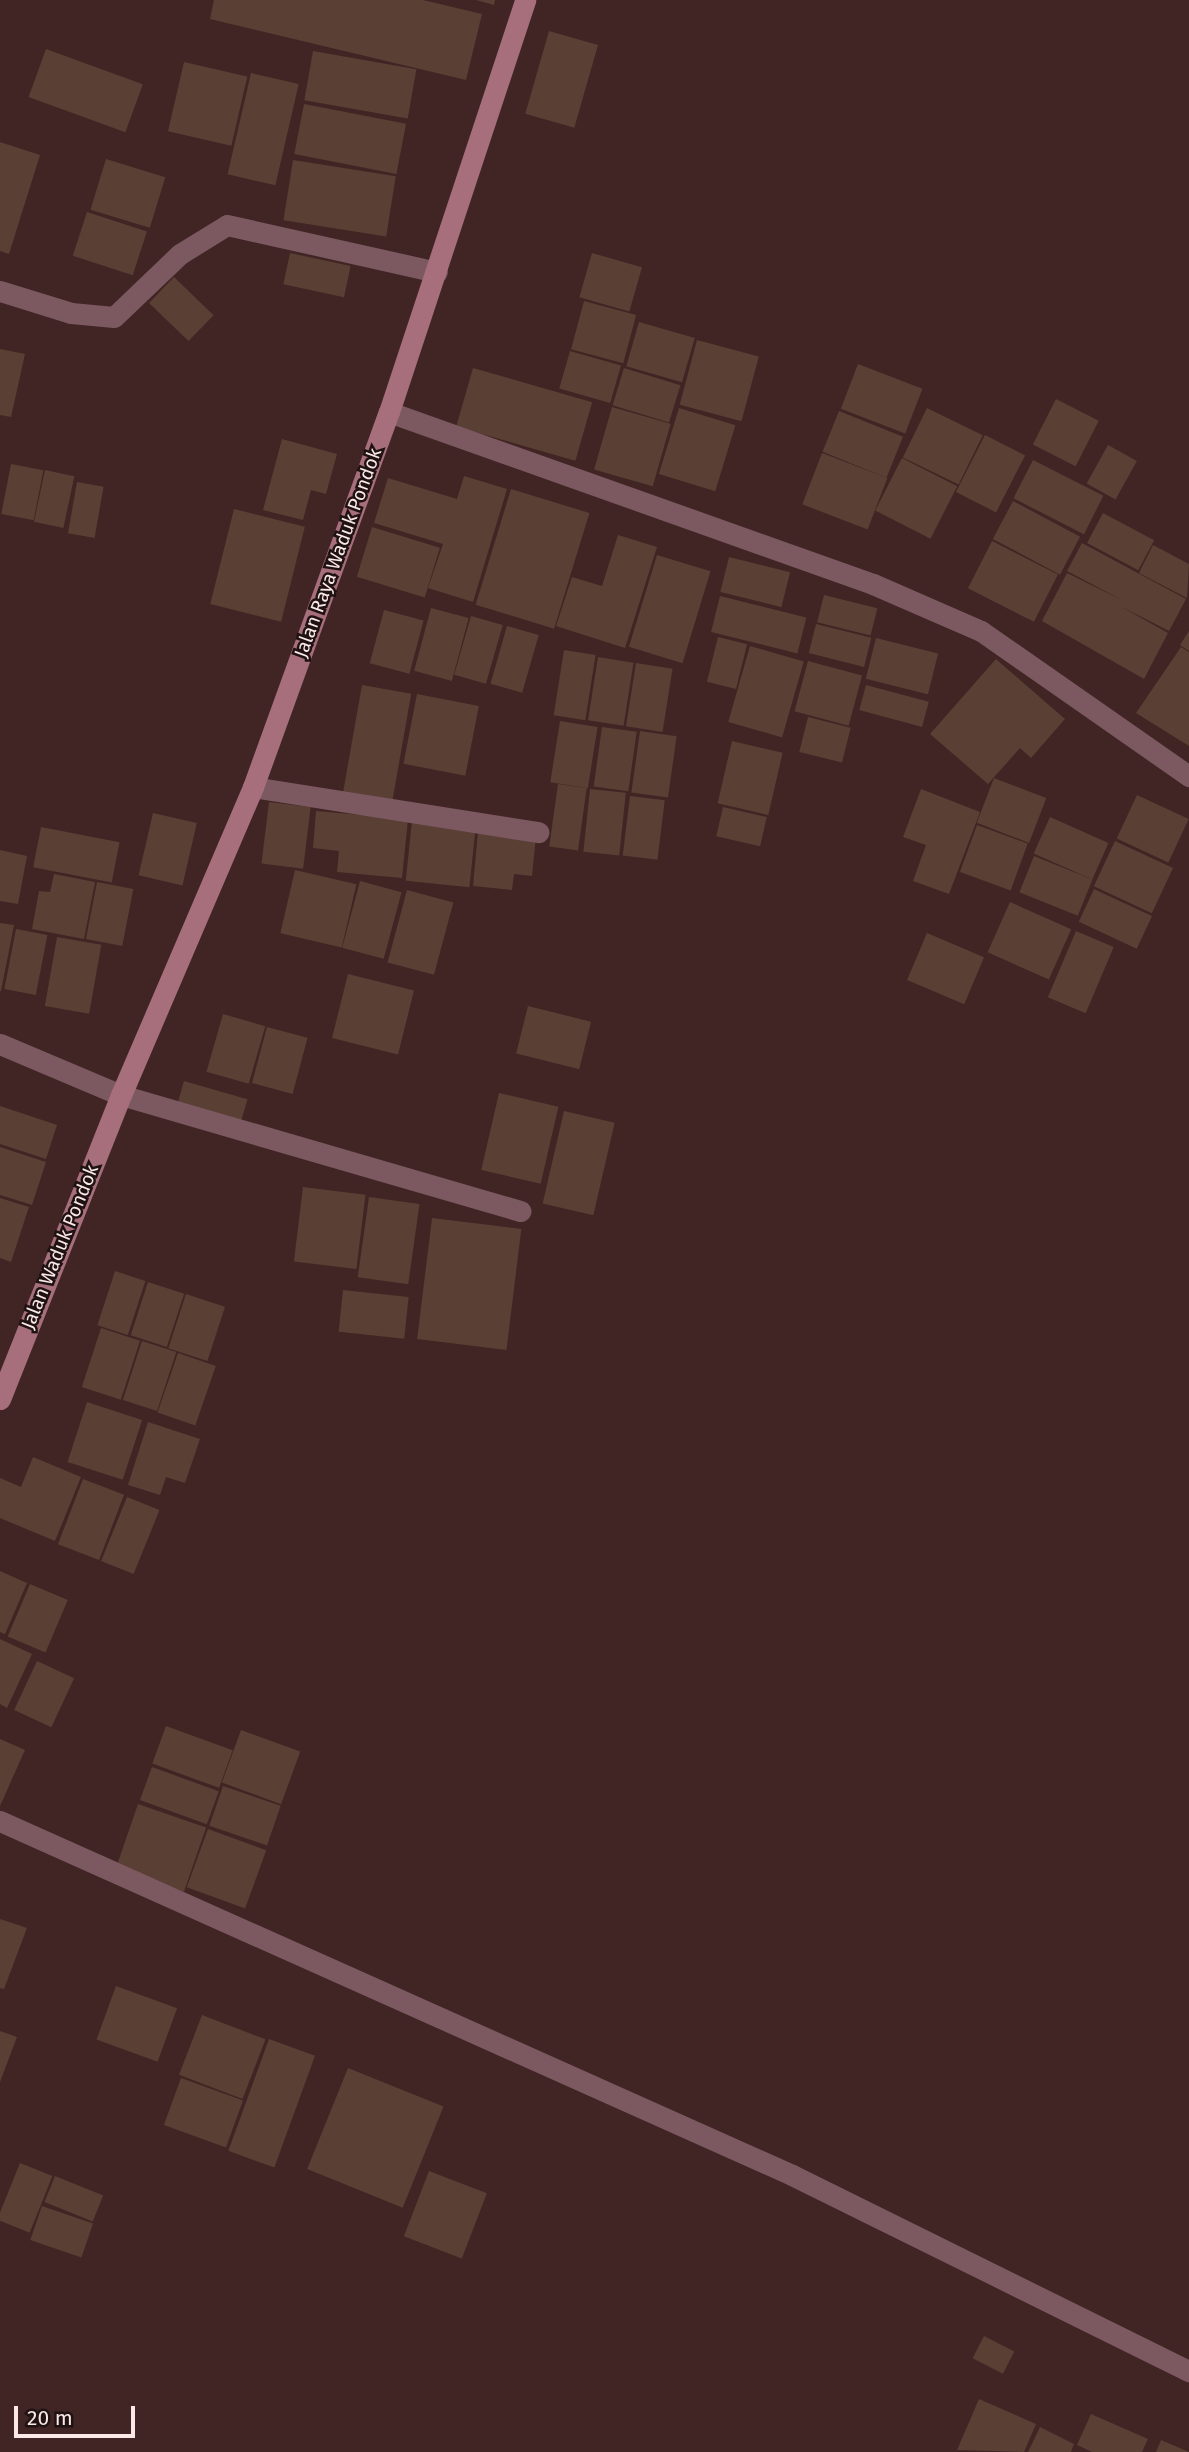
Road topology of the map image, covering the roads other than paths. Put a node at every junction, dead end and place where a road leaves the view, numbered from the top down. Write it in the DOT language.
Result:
graph roads {
  1 [pos="526,0"];
  2 [pos="437,272"];
  3 [pos="0,290"];
  4 [pos="389,412"];
  5 [pos="1189,776"];
  6 [pos="253,787"];
  7 [pos="538,832"];
  8 [pos="0,1044"];
  9 [pos="121,1095"];
  10 [pos="521,1211"];
  11 [pos="0,1399"];
  12 [pos="0,1821"];
  13 [pos="1189,2371"];
  1 -- 2 [label="street, Jalan Raya Waduk Pondok"];
  2 -- 3 [label="street"];
  2 -- 4 [label="street, Jalan Raya Waduk Pondok"];
  4 -- 5 [label="street"];
  4 -- 6 [label="street, Jalan Raya Waduk Pondok"];
  6 -- 7 [label="street"];
  6 -- 9 [label="street, Jalan Raya Waduk Pondok"];
  8 -- 9 [label="street"];
  9 -- 10 [label="street"];
  9 -- 11 [label="street, Jalan Waduk Pondok"];
  12 -- 13 [label="street"];
}
